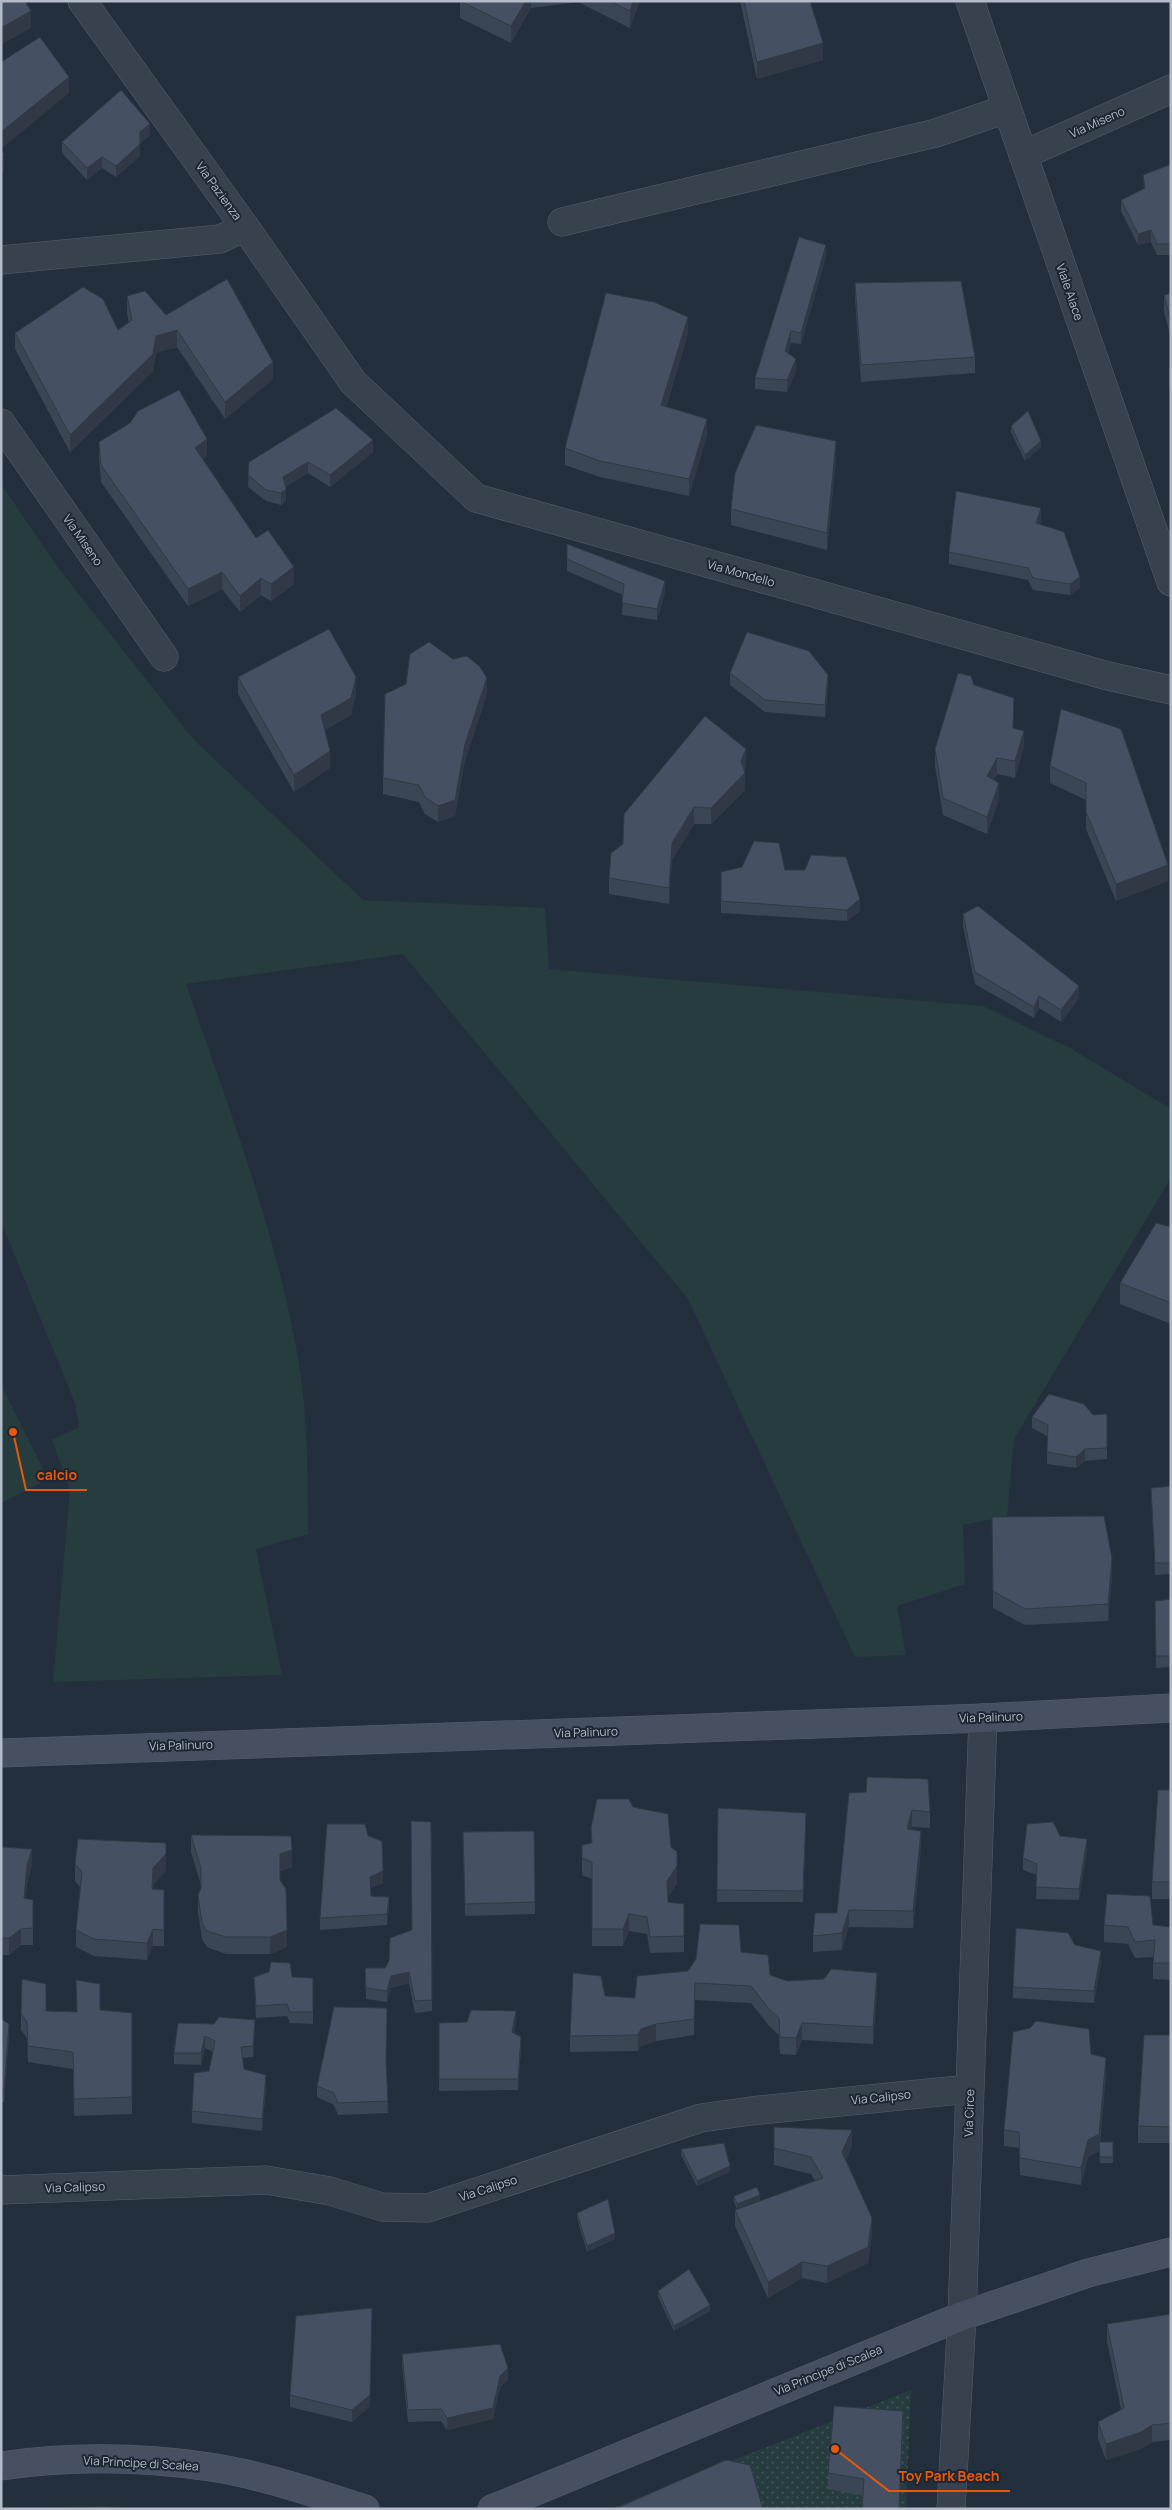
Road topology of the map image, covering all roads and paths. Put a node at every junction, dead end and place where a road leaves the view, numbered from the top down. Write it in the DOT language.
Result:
graph roads {
  1 [pos="82,1"];
  2 [pos="970,1"];
  3 [pos="1171,89"];
  4 [pos="1006,109"];
  5 [pos="1022,155"];
  6 [pos="562,222"];
  7 [pos="245,227"];
  8 [pos="1,260"];
  9 [pos="352,382"];
  10 [pos="1,423"];
  11 [pos="1171,582"];
  12 [pos="164,656"];
  13 [pos="1171,690"];
  14 [pos="1171,1708"];
  15 [pos="983,1718"];
  16 [pos="1,1753"];
  17 [pos="969,2089"];
  18 [pos="1,2190"];
  19 [pos="1171,2252"];
  20 [pos="962,2316"];
  21 [pos="1,2466"];
  22 [pos="365,2509"];
  23 [pos="492,2509"];
  24 [pos="951,2509"];
  1 -- 7 [label="street, Via Pazienza"];
  2 -- 4 [label="street, Viale Aiace"];
  3 -- 5 [label="street, Via Miseno"];
  4 -- 5 [label="street, Viale Aiace"];
  4 -- 6 [label="street"];
  5 -- 11 [label="street, Viale Aiace"];
  7 -- 8 [label="street"];
  7 -- 9 [label="street, Via Pazienza"];
  9 -- 13 [label="street, Via Mondello"];
  10 -- 12 [label="street, Via Miseno"];
  14 -- 15 [label="main road, Via Palinuro"];
  15 -- 16 [label="main road, Via Palinuro"];
  15 -- 17 [label="street, Via Circe"];
  17 -- 18 [label="street, Via Calipso"];
  17 -- 20 [label="street, Via Circe"];
  19 -- 20 [label="main road, Via Principe di Scalea"];
  20 -- 23 [label="main road, Via Principe di Scalea"];
  20 -- 24 [label="street, Via Circe"];
  21 -- 22 [label="main road, Via Principe di Scalea"];
}
